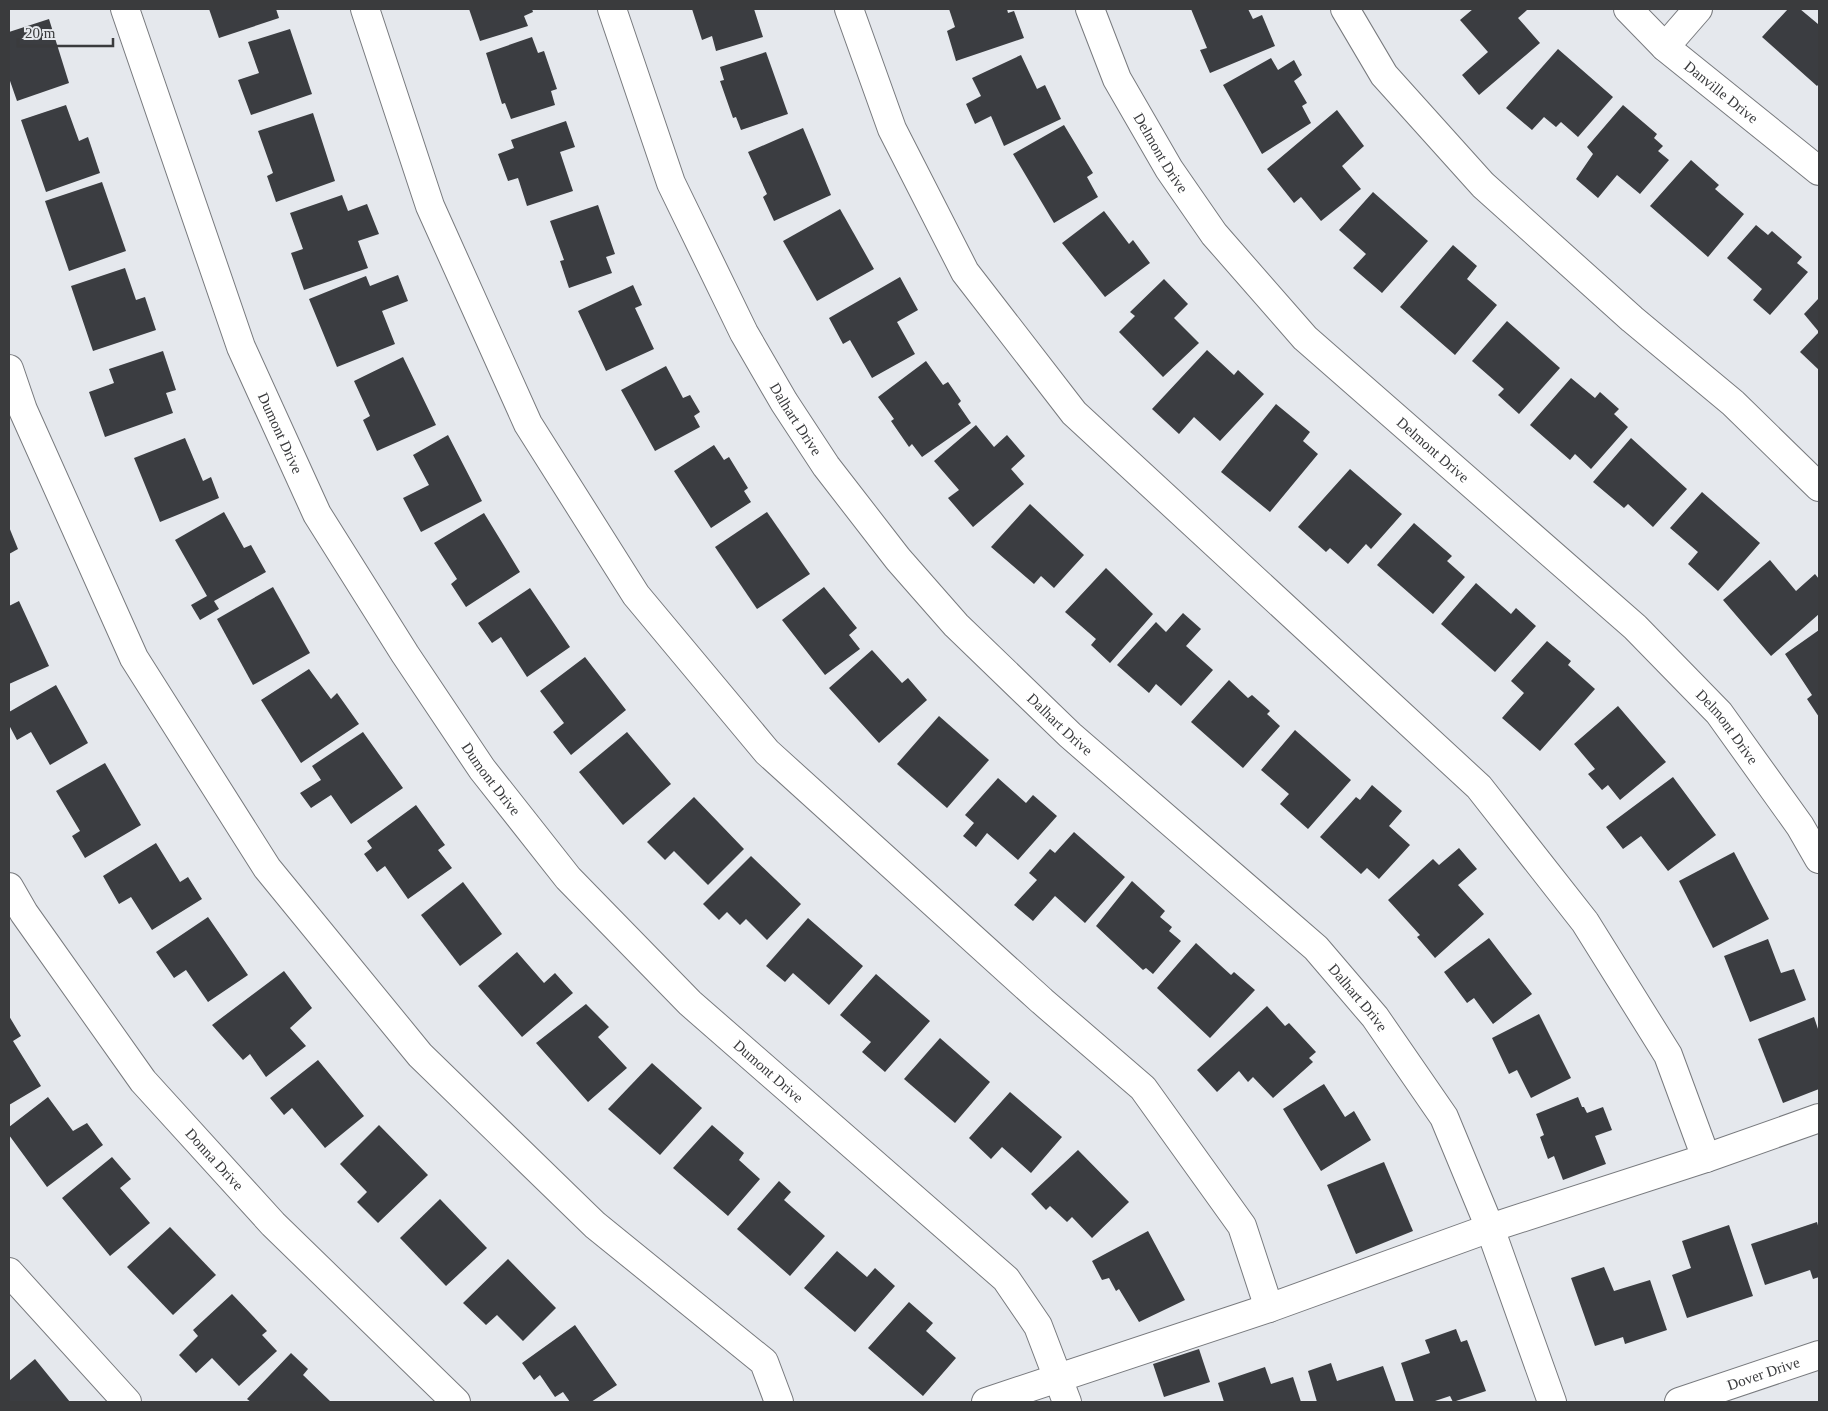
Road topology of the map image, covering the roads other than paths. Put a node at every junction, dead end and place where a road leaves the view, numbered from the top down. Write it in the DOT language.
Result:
graph roads {
  1 [pos="125,9"];
  2 [pos="365,9"];
  3 [pos="612,9"];
  4 [pos="849,9"];
  5 [pos="1090,9"];
  6 [pos="1345,9"];
  7 [pos="1628,9"];
  8 [pos="1698,9"];
  9 [pos="1664,47"];
  10 [pos="1819,171"];
  11 [pos="9,368"];
  12 [pos="1819,487"];
  13 [pos="1819,859"];
  14 [pos="9,887"];
  15 [pos="1819,1118"];
  16 [pos="1706,1158"];
  17 [pos="1490,1228"];
  18 [pos="9,1272"];
  19 [pos="1269,1308"];
  20 [pos="1819,1355"];
  21 [pos="1063,1390"];
  22 [pos="127,1402"];
  23 [pos="456,1402"];
  24 [pos="779,1402"];
  25 [pos="986,1402"];
  26 [pos="1552,1402"];
  27 [pos="1679,1402"];
  1 -- 21 [label="street, Dumont Drive"];
  2 -- 19 [label="street"];
  3 -- 17 [label="street, Dalhart Drive"];
  4 -- 16 [label="street"];
  5 -- 13 [label="street, Delmont Drive"];
  6 -- 12 [label="street"];
  7 -- 9 [label="street, Danville Drive"];
  8 -- 9 [label="street"];
  9 -- 10 [label="street, Danville Drive"];
  11 -- 24 [label="street"];
  14 -- 23 [label="street, Donna Drive"];
  15 -- 16 [label="street"];
  16 -- 17 [label="street"];
  17 -- 19 [label="street"];
  17 -- 26 [label="street, Dalhart Drive"];
  18 -- 22 [label="street"];
  19 -- 21 [label="street"];
  20 -- 27 [label="street, Dover Drive"];
  21 -- 25 [label="street"];
}
